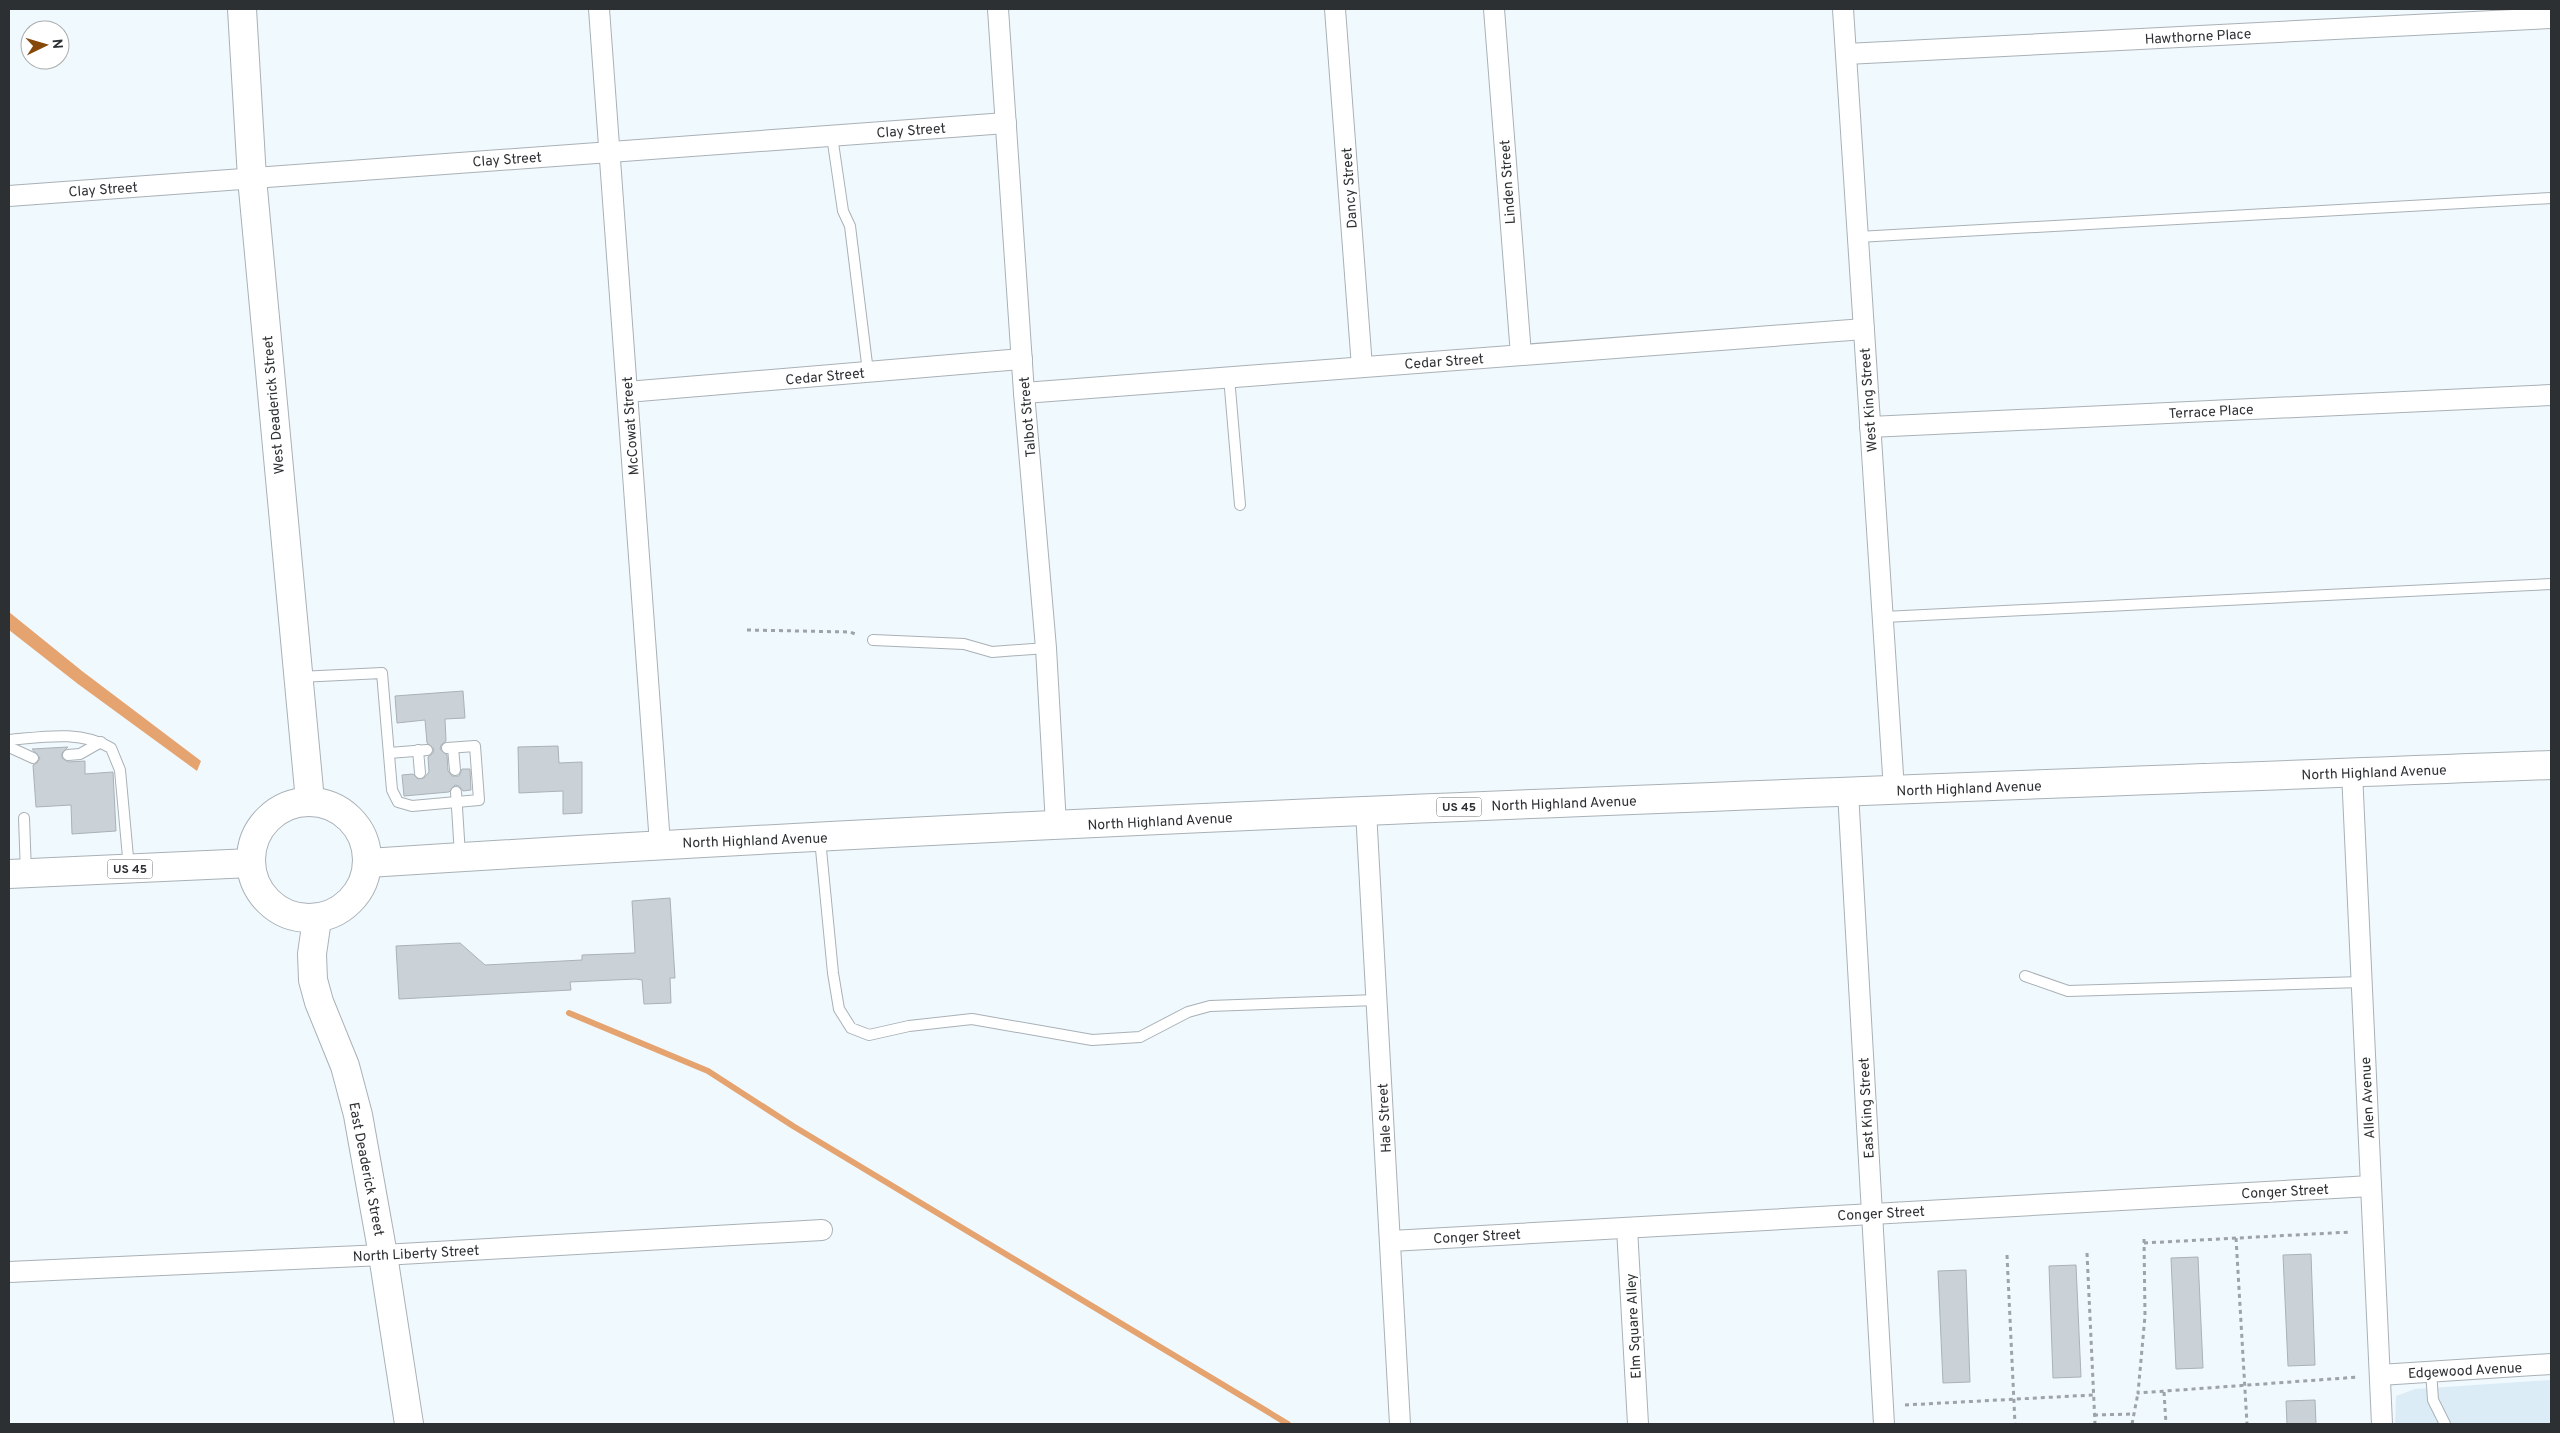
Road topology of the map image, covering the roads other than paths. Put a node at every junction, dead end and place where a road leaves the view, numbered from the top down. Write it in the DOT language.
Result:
graph roads {
  1 [pos="242,9"];
  2 [pos="599,9"];
  3 [pos="998,9"];
  4 [pos="1336,9"];
  5 [pos="1494,9"];
  6 [pos="1843,9"];
  7 [pos="2551,18"];
  8 [pos="1846,54"];
  9 [pos="1006,123"];
  10 [pos="832,136"];
  11 [pos="610,152"];
  12 [pos="252,178"];
  13 [pos="9,196"];
  14 [pos="2551,198"];
  15 [pos="1858,237"];
  16 [pos="1864,329"];
  17 [pos="1521,355"];
  18 [pos="1022,359"];
  19 [pos="1362,367"];
  20 [pos="868,372"];
  21 [pos="1229,377"];
  22 [pos="627,392"];
  23 [pos="1024,393"];
  24 [pos="2551,395"];
  25 [pos="1870,427"];
  26 [pos="1240,505"];
  27 [pos="2551,584"];
  28 [pos="1884,616"];
  29 [pos="873,640"];
  30 [pos="1046,648"];
  31 [pos="298,678"];
  32 [pos="9,740"];
  33 [pos="100,742"];
  34 [pos="9,747"];
  35 [pos="389,753"];
  36 [pos="68,755"];
  37 [pos="33,758"];
  38 [pos="2551,765"];
  39 [pos="454,770"];
  40 [pos="2352,772"];
  41 [pos="420,773"];
  42 [pos="1894,790"];
  43 [pos="1848,792"];
  44 [pos="457,797"];
  45 [pos="310,801"];
  46 [pos="1366,811"];
  47 [pos="24,818"];
  48 [pos="1056,826"];
  49 [pos="820,838"];
  50 [pos="660,844"];
  51 [pos="460,857"];
  52 [pos="251,863"];
  53 [pos="368,863"];
  54 [pos="129,869"];
  55 [pos="18,874"];
  56 [pos="317,919"];
  57 [pos="2025,976"];
  58 [pos="2362,982"];
  59 [pos="1377,1000"];
  60 [pos="2371,1186"];
  61 [pos="1872,1214"];
  62 [pos="1627,1228"];
  63 [pos="822,1230"];
  64 [pos="1391,1241"];
  65 [pos="383,1256"];
  66 [pos="9,1272"];
  67 [pos="2551,1364"];
  68 [pos="2431,1371"];
  69 [pos="2380,1375"];
  70 [pos="409,1424"];
  71 [pos="1400,1424"];
  72 [pos="1638,1424"];
  73 [pos="1884,1424"];
  74 [pos="2382,1424"];
  75 [pos="2445,1424"];
  1 -- 12 [label="main road, West Deaderick Street"];
  2 -- 11 [label="street, McCowat Street"];
  3 -- 9 [label="street, Talbot Street"];
  4 -- 19 [label="street, Dancy Street"];
  5 -- 17 [label="street, Linden Street"];
  6 -- 8 [label="street, West King Street"];
  7 -- 8 [label="street, Hawthorne Place"];
  8 -- 15 [label="street, West King Street"];
  9 -- 10 [label="street, Clay Street"];
  9 -- 18 [label="street, Talbot Street"];
  10 -- 11 [label="street, Clay Street"];
  10 -- 20 [label="lane"];
  11 -- 12 [label="street, Clay Street"];
  11 -- 22 [label="street, McCowat Street"];
  12 -- 13 [label="street, Clay Street"];
  12 -- 31 [label="main road, West Deaderick Street"];
  14 -- 15 [label="lane"];
  15 -- 16 [label="street, West King Street"];
  16 -- 17 [label="street, Cedar Street"];
  16 -- 25 [label="street, West King Street"];
  17 -- 19 [label="street, Cedar Street"];
  18 -- 20 [label="street, Cedar Street"];
  18 -- 23 [label="street, Talbot Street"];
  19 -- 21 [label="street, Cedar Street"];
  20 -- 22 [label="street, Cedar Street"];
  21 -- 23 [label="street, Cedar Street"];
  21 -- 26 [label="lane"];
  22 -- 50 [label="street, McCowat Street"];
  23 -- 30 [label="street, Talbot Street"];
  24 -- 25 [label="street, Terrace Place"];
  25 -- 28 [label="street, West King Street"];
  27 -- 28 [label="lane"];
  28 -- 42 [label="street, West King Street"];
  29 -- 30 [label="lane"];
  30 -- 48 [label="street, Talbot Street"];
  31 -- 35 [label="lane"];
  31 -- 45 [label="main road, West Deaderick Street"];
  32 -- 33 [label="lane"];
  33 -- 36 [label="lane"];
  33 -- 54 [label="lane"];
  34 -- 37 [label="lane"];
  35 -- 41 [label="lane"];
  35 -- 44 [label="lane"];
  38 -- 40 [label="main road, North Highland Avenue / US 45"];
  39 -- 44 [label="lane"];
  40 -- 42 [label="main road, North Highland Avenue / US 45"];
  40 -- 58 [label="street, Allen Avenue"];
  42 -- 43 [label="main road, North Highland Avenue / US 45"];
  43 -- 46 [label="main road, North Highland Avenue / US 45"];
  43 -- 61 [label="street, East King Street"];
  44 -- 51 [label="lane"];
  45 -- 52 [label="main road"];
  45 -- 53 [label="main road"];
  46 -- 48 [label="main road, North Highland Avenue / US 45"];
  46 -- 59 [label="street, Hale Street"];
  47 -- 55 [label="lane"];
  48 -- 49 [label="main road, North Highland Avenue / US 45"];
  49 -- 50 [label="main road, North Highland Avenue / US 45"];
  49 -- 59 [label="lane"];
  50 -- 51 [label="main road, North Highland Avenue / US 45"];
  51 -- 53 [label="main road, North Highland Avenue / US 45"];
  52 -- 54 [label="main road, US 45"];
  52 -- 56 [label="main road"];
  53 -- 56 [label="main road"];
  54 -- 55 [label="main road, US 45"];
  56 -- 65 [label="main road, East Deaderick Street"];
  57 -- 58 [label="lane"];
  58 -- 60 [label="street, Allen Avenue"];
  59 -- 64 [label="street, Hale Street"];
  60 -- 61 [label="street, Conger Street"];
  60 -- 69 [label="street, Allen Avenue"];
  61 -- 62 [label="street, Conger Street"];
  61 -- 73 [label="street, East King Street"];
  62 -- 64 [label="street, Conger Street"];
  62 -- 72 [label="street, Elm Square Alley"];
  63 -- 65 [label="street, North Liberty Street"];
  64 -- 71 [label="street, Hale Street"];
  65 -- 66 [label="street, North Liberty Street"];
  65 -- 70 [label="main road, East Deaderick Street"];
  67 -- 68 [label="street, Edgewood Avenue"];
  68 -- 69 [label="street, Edgewood Avenue"];
  68 -- 75 [label="lane"];
  69 -- 74 [label="street, Allen Avenue"];
}
